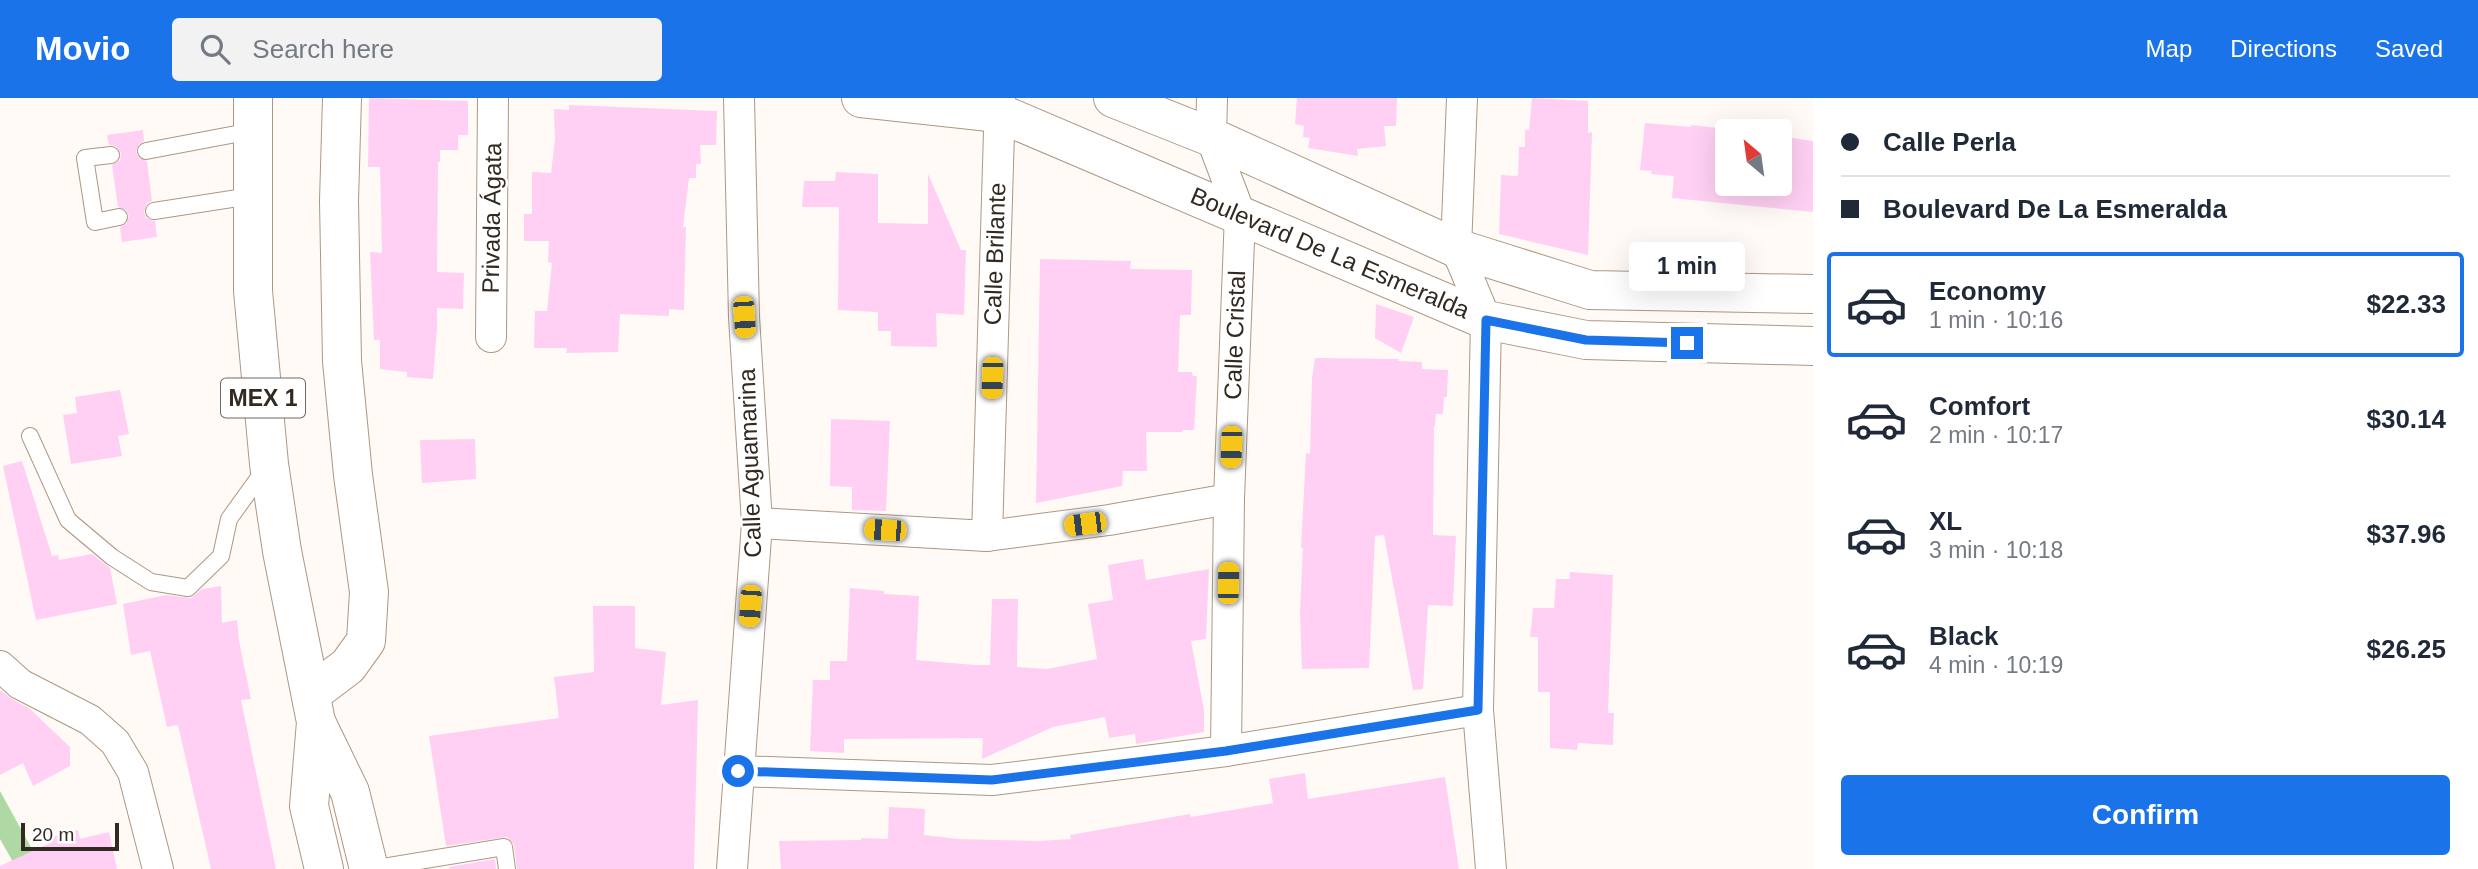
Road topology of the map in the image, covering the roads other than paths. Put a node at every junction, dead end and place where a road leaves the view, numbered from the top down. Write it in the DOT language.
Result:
graph roads {
  1 [pos="342,98"];
  2 [pos="493,98"];
  3 [pos="739,98"];
  4 [pos="861,98"];
  5 [pos="1112,98"];
  6 [pos="1212,98"];
  7 [pos="1462,98"];
  8 [pos="1000,106"];
  9 [pos="253,114"];
  10 [pos="1211,137"];
  11 [pos="146,151"];
  12 [pos="111,155"];
  13 [pos="251,197"];
  14 [pos="154,211"];
  15 [pos="1240,214"];
  16 [pos="119,217"];
  17 [pos="1456,248"];
  18 [pos="1813,293"];
  19 [pos="1486,320"];
  20 [pos="491,337"];
  21 [pos="1813,346"];
  22 [pos="30,436"];
  23 [pos="269,464"];
  24 [pos="1229,499"];
  25 [pos="757,523"];
  26 [pos="987,536"];
  27 [pos="0,666"];
  28 [pos="314,708"];
  29 [pos="1478,710"];
  30 [pos="1226,751"];
  31 [pos="738,771"];
  32 [pos="158,869"];
  33 [pos="324,869"];
  34 [pos="370,869"];
  35 [pos="507,869"];
  36 [pos="732,869"];
  37 [pos="1491,869"];
  1 -- 28 [label="street"];
  2 -- 20 [label="street, Privada Ágata"];
  3 -- 25 [label="street, Calle Aguamarina"];
  4 -- 8 [label="street, Boulevard De La Esmeralda"];
  5 -- 10 [label="street"];
  6 -- 10 [label="street"];
  7 -- 17 [label="street"];
  8 -- 15 [label="street, Boulevard De La Esmeralda"];
  8 -- 26 [label="street, Calle Brilante"];
  9 -- 11 [label="lane"];
  9 -- 13 [label="street, MEX 1"];
  10 -- 15 [label="street"];
  10 -- 17 [label="street"];
  12 -- 16 [label="lane"];
  13 -- 14 [label="lane"];
  13 -- 23 [label="street, MEX 1"];
  15 -- 19 [label="street, Boulevard De La Esmeralda"];
  15 -- 24 [label="street, Calle Cristal"];
  17 -- 18 [label="street"];
  17 -- 19 [label="street"];
  19 -- 21 [label="street, Boulevard De La Esmeralda"];
  19 -- 29 [label="street"];
  22 -- 23 [label="lane"];
  23 -- 28 [label="street, MEX 1"];
  24 -- 26 [label="street"];
  24 -- 30 [label="street, Calle Cristal"];
  25 -- 26 [label="street"];
  25 -- 31 [label="street, Calle Aguamarina"];
  27 -- 32 [label="street"];
  28 -- 33 [label="street, MEX 1"];
  28 -- 34 [label="street, MEX 1"];
  29 -- 30 [label="street"];
  29 -- 37 [label="street"];
  30 -- 31 [label="street"];
  31 -- 36 [label="street, Calle Aguamarina"];
  34 -- 35 [label="lane"];
}
